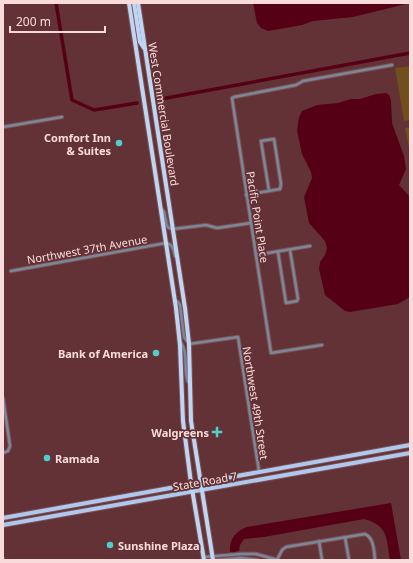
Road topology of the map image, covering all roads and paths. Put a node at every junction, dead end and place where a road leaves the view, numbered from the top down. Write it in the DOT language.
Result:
graph roads {
  1 [pos="129,3"];
  2 [pos="134,3"];
  3 [pos="138,3"];
  4 [pos="146,52"];
  5 [pos="392,65"];
  6 [pos="62,117"];
  7 [pos="3,127"];
  8 [pos="268,191"];
  9 [pos="246,195"];
  10 [pos="161,208"];
  11 [pos="251,223"];
  12 [pos="173,229"];
  13 [pos="166,243"];
  14 [pos="310,246"];
  15 [pos="290,250"];
  16 [pos="278,252"];
  17 [pos="256,255"];
  18 [pos="178,261"];
  19 [pos="11,271"];
  20 [pos="175,300"];
  21 [pos="180,341"];
  22 [pos="189,344"];
  23 [pos="322,345"];
  24 [pos="190,382"];
  25 [pos="3,398"];
  26 [pos="410,445"];
  27 [pos="3,453"];
  28 [pos="410,453"];
  29 [pos="259,471"];
  30 [pos="200,482"];
  31 [pos="191,484"];
  32 [pos="202,491"];
  33 [pos="193,492"];
  34 [pos="74,504"];
  35 [pos="66,515"];
  36 [pos="4,518"];
  37 [pos="3,525"];
  38 [pos="345,537"];
  39 [pos="319,541"];
  40 [pos="256,554"];
  41 [pos="213,558"];
  42 [pos="204,559"];
  43 [pos="228,559"];
  44 [pos="217,560"];
  45 [pos="254,560"];
  46 [pos="258,560"];
  47 [pos="278,560"];
  48 [pos="322,560"];
  49 [pos="349,560"];
  50 [pos="375,560"];
  1 -- 10 [label="highway, West Commercial Boulevard"];
  2 -- 4 [label="highway"];
  3 -- 4 [label="highway, West Commercial Boulevard"];
  4 -- 12 [label="highway, West Commercial Boulevard"];
  5 -- 9 [label="street, Pacific Point Place"];
  6 -- 7 [label="street"];
  8 -- 8 [label="street"];
  8 -- 9 [label="street"];
  9 -- 11 [label="street, Pacific Point Place"];
  10 -- 12 [label="street, West Commercial Boulevard"];
  10 -- 13 [label="highway, West Commercial Boulevard"];
  11 -- 12 [label="street"];
  11 -- 17 [label="street, Pacific Point Place"];
  12 -- 18 [label="highway, West Commercial Boulevard"];
  13 -- 18 [label="street, West Commercial Boulevard"];
  13 -- 19 [label="street, Northwest 37th Avenue"];
  13 -- 20 [label="highway, West Commercial Boulevard"];
  14 -- 15 [label="street"];
  15 -- 16 [label="street"];
  15 -- 16 [label="street"];
  16 -- 17 [label="street"];
  17 -- 23 [label="street, Pacific Point Place"];
  18 -- 22 [label="highway, West Commercial Boulevard"];
  20 -- 21 [label="highway, West Commercial Boulevard"];
  20 -- 22 [label="street, West Commercial Boulevard"];
  21 -- 24 [label="street, West Commercial Boulevard"];
  21 -- 31 [label="highway, West Commercial Boulevard"];
  22 -- 24 [label="highway, West Commercial Boulevard"];
  22 -- 29 [label="street, Northwest 49th Street"];
  24 -- 30 [label="highway, West Commercial Boulevard"];
  25 -- 27 [label="street"];
  26 -- 29 [label="main road, State Road 7"];
  28 -- 32 [label="main road, State Road 7"];
  29 -- 30 [label="main road, State Road 7"];
  30 -- 31 [label="main road, State Road 7"];
  30 -- 32 [label="highway, West Commercial Boulevard"];
  31 -- 33 [label="highway, West Commercial Boulevard"];
  31 -- 34 [label="main road, State Road 7"];
  32 -- 33 [label="main road, State Road 7"];
  32 -- 41 [label="highway, West Commercial Boulevard"];
  33 -- 35 [label="main road, State Road 7"];
  33 -- 42 [label="highway, West Commercial Boulevard"];
  34 -- 35 [label="main road"];
  34 -- 36 [label="main road, State Road 7"];
  35 -- 37 [label="main road, State Road 7"];
  38 -- 39 [label="street"];
  38 -- 49 [label="street"];
  38 -- 50 [label="street"];
  39 -- 47 [label="street"];
  39 -- 48 [label="street"];
  40 -- 41 [label="street"];
  40 -- 45 [label="street"];
  40 -- 47 [label="street"];
  41 -- 42 [label="street"];
  43 -- 44 [label="street"];
  43 -- 45 [label="street"];
  45 -- 46 [label="street"];
}
